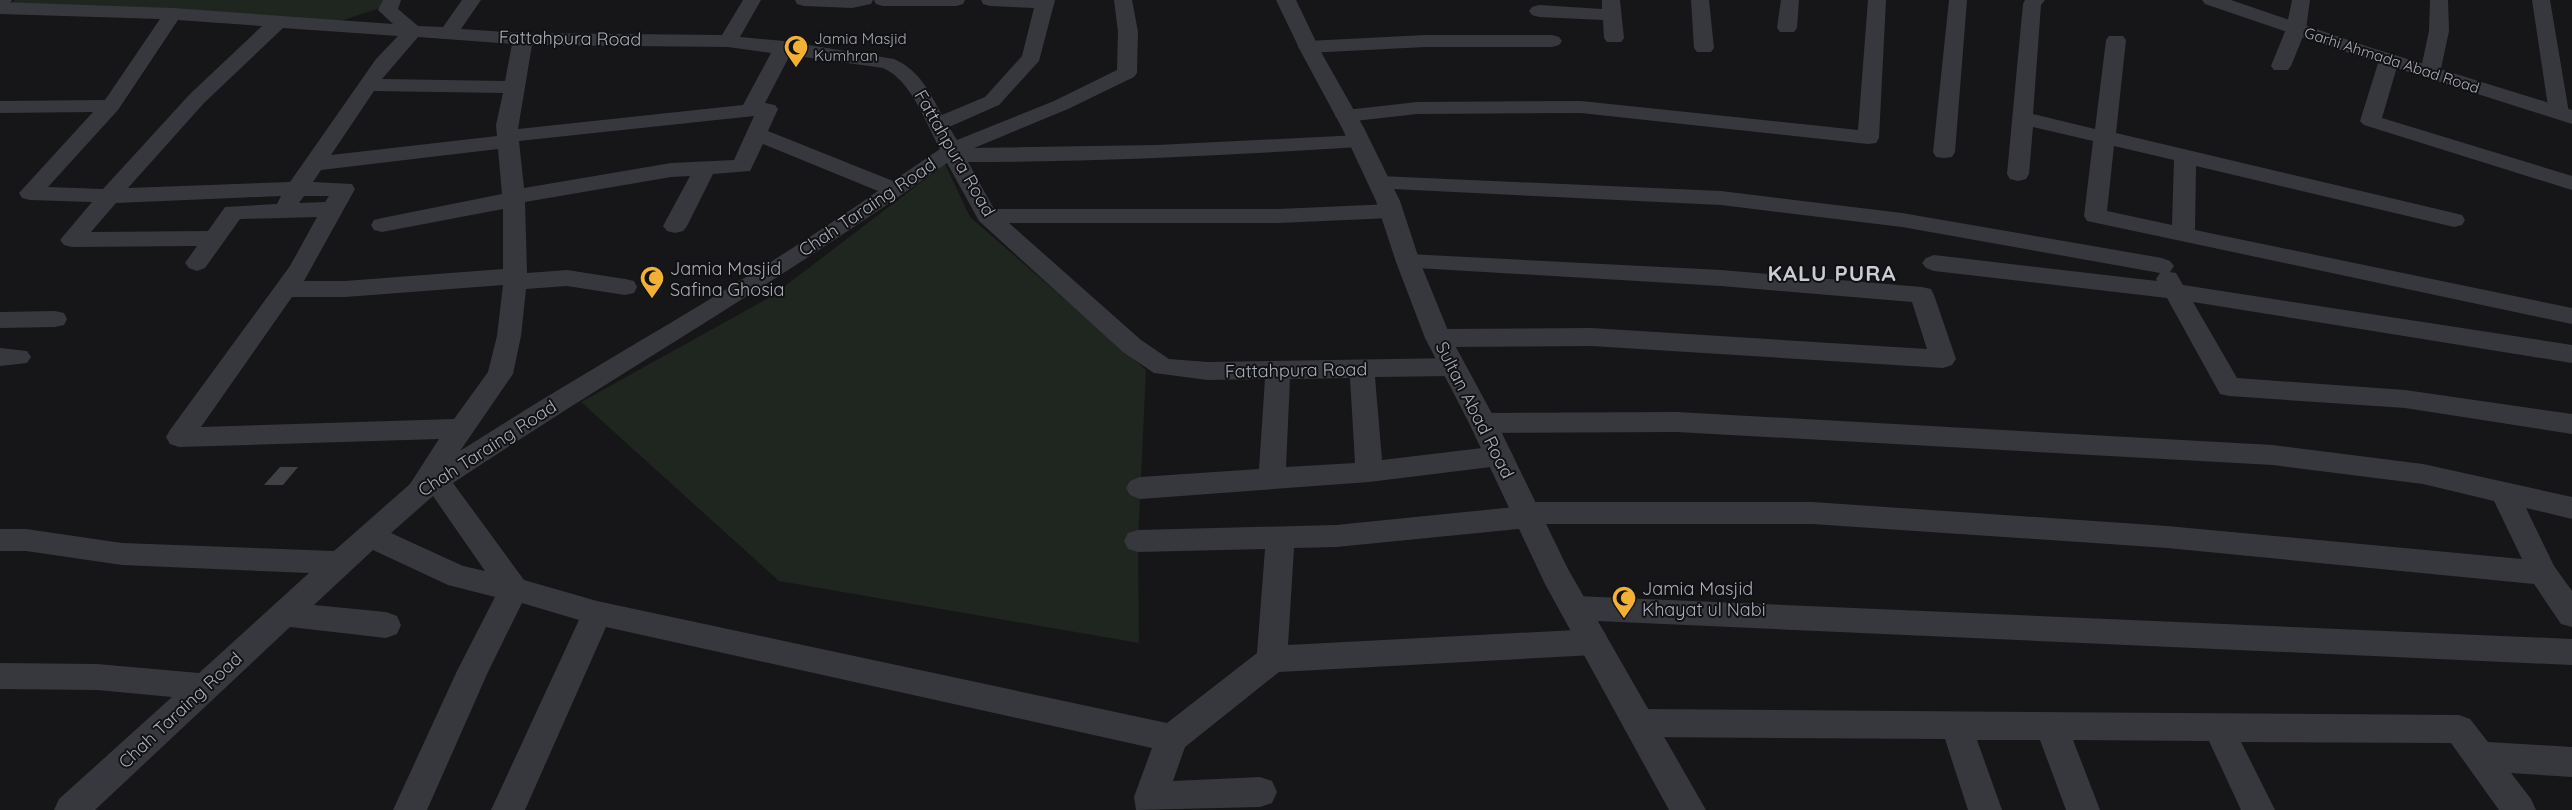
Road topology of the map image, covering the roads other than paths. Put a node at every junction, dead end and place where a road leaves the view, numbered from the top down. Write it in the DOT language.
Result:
graph roads {
  1 [pos="472,0"];
  2 [pos="752,0"];
  3 [pos="804,0"];
  4 [pos="864,0"];
  5 [pos="883,0"];
  6 [pos="956,0"];
  7 [pos="990,0"];
  8 [pos="1124,0"];
  9 [pos="1286,0"];
  10 [pos="1700,0"];
  11 [pos="1790,0"];
  12 [pos="1877,0"];
  13 [pos="1958,0"];
  14 [pos="2212,0"];
  15 [pos="2301,0"];
  16 [pos="2439,0"];
  17 [pos="2541,0"];
  18 [pos="1045,1"];
  19 [pos="2029,1"];
  20 [pos="390,5"];
  21 [pos="0,8"];
  22 [pos="1612,8"];
  23 [pos="1540,11"];
  24 [pos="173,14"];
  25 [pos="279,21"];
  26 [pos="346,26"];
  27 [pos="1787,28"];
  28 [pos="2296,29"];
  29 [pos="413,31"];
  30 [pos="448,34"];
  31 [pos="1614,38"];
  32 [pos="524,39"];
  33 [pos="2116,40"];
  34 [pos="728,41"];
  35 [pos="1552,41"];
  36 [pos="1308,46"];
  37 [pos="784,47"];
  38 [pos="1704,48"];
  39 [pos="2389,60"];
  40 [pos="2281,66"];
  41 [pos="2430,73"];
  42 [pos="368,85"];
  43 [pos="514,87"];
  44 [pos="111,106"];
  45 [pos="0,107"];
  46 [pos="751,110"];
  47 [pos="2566,115"];
  48 [pos="1346,116"];
  49 [pos="2022,118"];
  50 [pos="938,124"];
  51 [pos="756,134"];
  52 [pos="2104,137"];
  53 [pos="508,139"];
  54 [pos="1359,141"];
  55 [pos="953,152"];
  56 [pos="1944,152"];
  57 [pos="2185,156"];
  58 [pos="314,164"];
  59 [pos="706,167"];
  60 [pos="2018,174"];
  61 [pos="1380,183"];
  62 [pos="2572,183"];
  63 [pos="297,188"];
  64 [pos="895,190"];
  65 [pos="109,196"];
  66 [pos="514,197"];
  67 [pos="333,209"];
  68 [pos="283,210"];
  69 [pos="1391,210"];
  70 [pos="987,216"];
  71 [pos="2454,220"];
  72 [pos="382,225"];
  73 [pos="675,226"];
  74 [pos="2156,228"];
  75 [pos="2182,234"];
  76 [pos="215,238"];
  77 [pos="197,262"];
  78 [pos="1408,262"];
  79 [pos="1934,263"];
  80 [pos="2162,266"];
  81 [pos="515,279"];
  82 [pos="625,286"];
  83 [pos="285,288"];
  84 [pos="2172,290"];
  85 [pos="2572,316"];
  86 [pos="55,319"];
  87 [pos="0,320"];
  88 [pos="1438,338"];
  89 [pos="2572,354"];
  90 [pos="1453,367"];
  91 [pos="1362,369"];
  92 [pos="1278,370"];
  93 [pos="1483,423"];
  94 [pos="2572,424"];
  95 [pos="462,428"];
  96 [pos="1499,456"];
  97 [pos="1369,472"];
  98 [pos="1272,480"];
  99 [pos="426,487"];
  100 [pos="1140,488"];
  101 [pos="2504,492"];
  102 [pos="2572,508"];
  103 [pos="1528,515"];
  104 [pos="369,536"];
  105 [pos="1280,537"];
  106 [pos="0,540"];
  107 [pos="1138,541"];
  108 [pos="339,563"];
  109 [pos="2543,573"];
  110 [pos="514,589"];
  111 [pos="1575,608"];
  112 [pos="284,614"];
  113 [pos="598,614"];
  114 [pos="2572,615"];
  115 [pos="386,625"];
  116 [pos="1594,642"];
  117 [pos="2572,652"];
  118 [pos="1272,659"];
  119 [pos="0,676"];
  120 [pos="206,687"];
  121 [pos="1639,722"];
  122 [pos="1956,725"];
  123 [pos="2051,726"];
  124 [pos="2218,727"];
  125 [pos="1172,738"];
  126 [pos="2479,756"];
  127 [pos="2572,762"];
  128 [pos="1260,792"];
  129 [pos="1152,804"];
  130 [pos="82,809"];
  131 [pos="410,810"];
  132 [pos="508,810"];
  133 [pos="1688,810"];
  134 [pos="1985,810"];
  135 [pos="2083,810"];
  136 [pos="2258,810"];
  137 [pos="2520,810"];
  1 -- 30 [label="street"];
  2 -- 34 [label="street"];
  3 -- 4 [label="street"];
  5 -- 6 [label="street"];
  7 -- 18 [label="street"];
  8 -- 55 [label="street, Chah Taraing Road"];
  9 -- 36 [label="street, Sultan Abad Road"];
  10 -- 38 [label="street"];
  11 -- 27 [label="street"];
  12 -- 48 [label="street"];
  13 -- 56 [label="street"];
  14 -- 28 [label="street, Garhi Ahmada Abad Road"];
  15 -- 28 [label="street"];
  16 -- 41 [label="street"];
  17 -- 47 [label="street"];
  18 -- 50 [label="street"];
  19 -- 49 [label="street"];
  20 -- 26 [label="street"];
  20 -- 29 [label="street"];
  21 -- 24 [label="street, Fattahpura Road"];
  22 -- 23 [label="street"];
  22 -- 31 [label="street"];
  24 -- 25 [label="street, Fattahpura Road"];
  24 -- 44 [label="street"];
  25 -- 26 [label="street, Fattahpura Road"];
  25 -- 65 [label="street"];
  26 -- 29 [label="street, Fattahpura Road"];
  28 -- 39 [label="street, Garhi Ahmada Abad Road"];
  28 -- 40 [label="street"];
  29 -- 30 [label="street, Fattahpura Road"];
  29 -- 42 [label="street"];
  30 -- 32 [label="street, Fattahpura Road"];
  32 -- 34 [label="street, Fattahpura Road"];
  32 -- 43 [label="street"];
  33 -- 52 [label="street"];
  34 -- 37 [label="street, Fattahpura Road"];
  35 -- 36 [label="street"];
  36 -- 48 [label="street, Sultan Abad Road"];
  37 -- 46 [label="street"];
  37 -- 50 [label="street, Fattahpura Road"];
  39 -- 41 [label="street, Garhi Ahmada Abad Road"];
  39 -- 62 [label="street"];
  41 -- 47 [label="street, Garhi Ahmada Abad Road"];
  42 -- 43 [label="street"];
  42 -- 58 [label="street"];
  43 -- 53 [label="street"];
  44 -- 45 [label="street"];
  44 -- 65 [label="street"];
  46 -- 51 [label="street"];
  46 -- 53 [label="street"];
  48 -- 54 [label="street, Sultan Abad Road"];
  49 -- 52 [label="street"];
  49 -- 60 [label="street"];
  50 -- 55 [label="street, Fattahpura Road"];
  51 -- 59 [label="street"];
  51 -- 64 [label="street"];
  52 -- 57 [label="street"];
  52 -- 74 [label="street"];
  53 -- 58 [label="street"];
  53 -- 66 [label="street"];
  54 -- 55 [label="street"];
  54 -- 61 [label="street, Sultan Abad Road"];
  55 -- 64 [label="street, Chah Taraing Road"];
  55 -- 70 [label="street, Fattahpura Road"];
  57 -- 71 [label="street"];
  57 -- 75 [label="street"];
  58 -- 63 [label="street"];
  59 -- 66 [label="street"];
  59 -- 73 [label="street"];
  61 -- 69 [label="street, Sultan Abad Road"];
  61 -- 80 [label="street"];
  63 -- 65 [label="street"];
  63 -- 67 [label="street"];
  63 -- 68 [label="street"];
  64 -- 99 [label="street, Chah Taraing Road"];
  65 -- 76 [label="street"];
  66 -- 72 [label="street"];
  66 -- 81 [label="street"];
  67 -- 68 [label="street"];
  67 -- 83 [label="street"];
  68 -- 76 [label="street"];
  69 -- 70 [label="street"];
  69 -- 78 [label="street, Sultan Abad Road"];
  70 -- 92 [label="street, Fattahpura Road"];
  74 -- 75 [label="street"];
  74 -- 80 [label="street"];
  75 -- 85 [label="street"];
  76 -- 77 [label="street"];
  78 -- 88 [label="street, Sultan Abad Road"];
  78 -- 88 [label="street"];
  79 -- 84 [label="street"];
  80 -- 84 [label="street"];
  81 -- 82 [label="street"];
  81 -- 83 [label="street"];
  81 -- 95 [label="street"];
  83 -- 95 [label="street"];
  84 -- 89 [label="street"];
  84 -- 94 [label="street"];
  86 -- 87 [label="street"];
  88 -- 90 [label="street, Sultan Abad Road"];
  90 -- 91 [label="street, Fattahpura Road"];
  90 -- 93 [label="street, Sultan Abad Road"];
  91 -- 92 [label="street, Fattahpura Road"];
  91 -- 97 [label="street"];
  92 -- 98 [label="street"];
  93 -- 96 [label="street, Sultan Abad Road"];
  93 -- 101 [label="street"];
  95 -- 99 [label="street"];
  96 -- 97 [label="street"];
  96 -- 103 [label="street, Sultan Abad Road"];
  97 -- 98 [label="street"];
  98 -- 100 [label="street"];
  99 -- 104 [label="street, Chah Taraing Road"];
  99 -- 110 [label="street"];
  101 -- 102 [label="street"];
  101 -- 109 [label="street"];
  103 -- 105 [label="street"];
  103 -- 109 [label="street"];
  103 -- 111 [label="street, Sultan Abad Road"];
  104 -- 108 [label="street, Chah Taraing Road"];
  104 -- 110 [label="street"];
  105 -- 107 [label="street"];
  105 -- 118 [label="street"];
  106 -- 108 [label="street"];
  108 -- 112 [label="street, Chah Taraing Road"];
  109 -- 114 [label="street"];
  110 -- 113 [label="street"];
  110 -- 131 [label="street"];
  111 -- 116 [label="street, Sultan Abad Road"];
  111 -- 117 [label="street"];
  112 -- 115 [label="street"];
  112 -- 120 [label="street, Chah Taraing Road"];
  113 -- 125 [label="street"];
  113 -- 132 [label="street"];
  116 -- 118 [label="street"];
  116 -- 121 [label="street, Sultan Abad Road"];
  118 -- 125 [label="street"];
  119 -- 120 [label="street"];
  120 -- 130 [label="street, Chah Taraing Road"];
  121 -- 122 [label="street"];
  121 -- 133 [label="street, Sultan Abad Road"];
  122 -- 123 [label="street"];
  122 -- 134 [label="street"];
  123 -- 124 [label="street"];
  123 -- 135 [label="street"];
  124 -- 126 [label="street"];
  124 -- 136 [label="street"];
  125 -- 129 [label="street"];
  126 -- 127 [label="street"];
  126 -- 137 [label="street"];
  128 -- 129 [label="street"];
}
